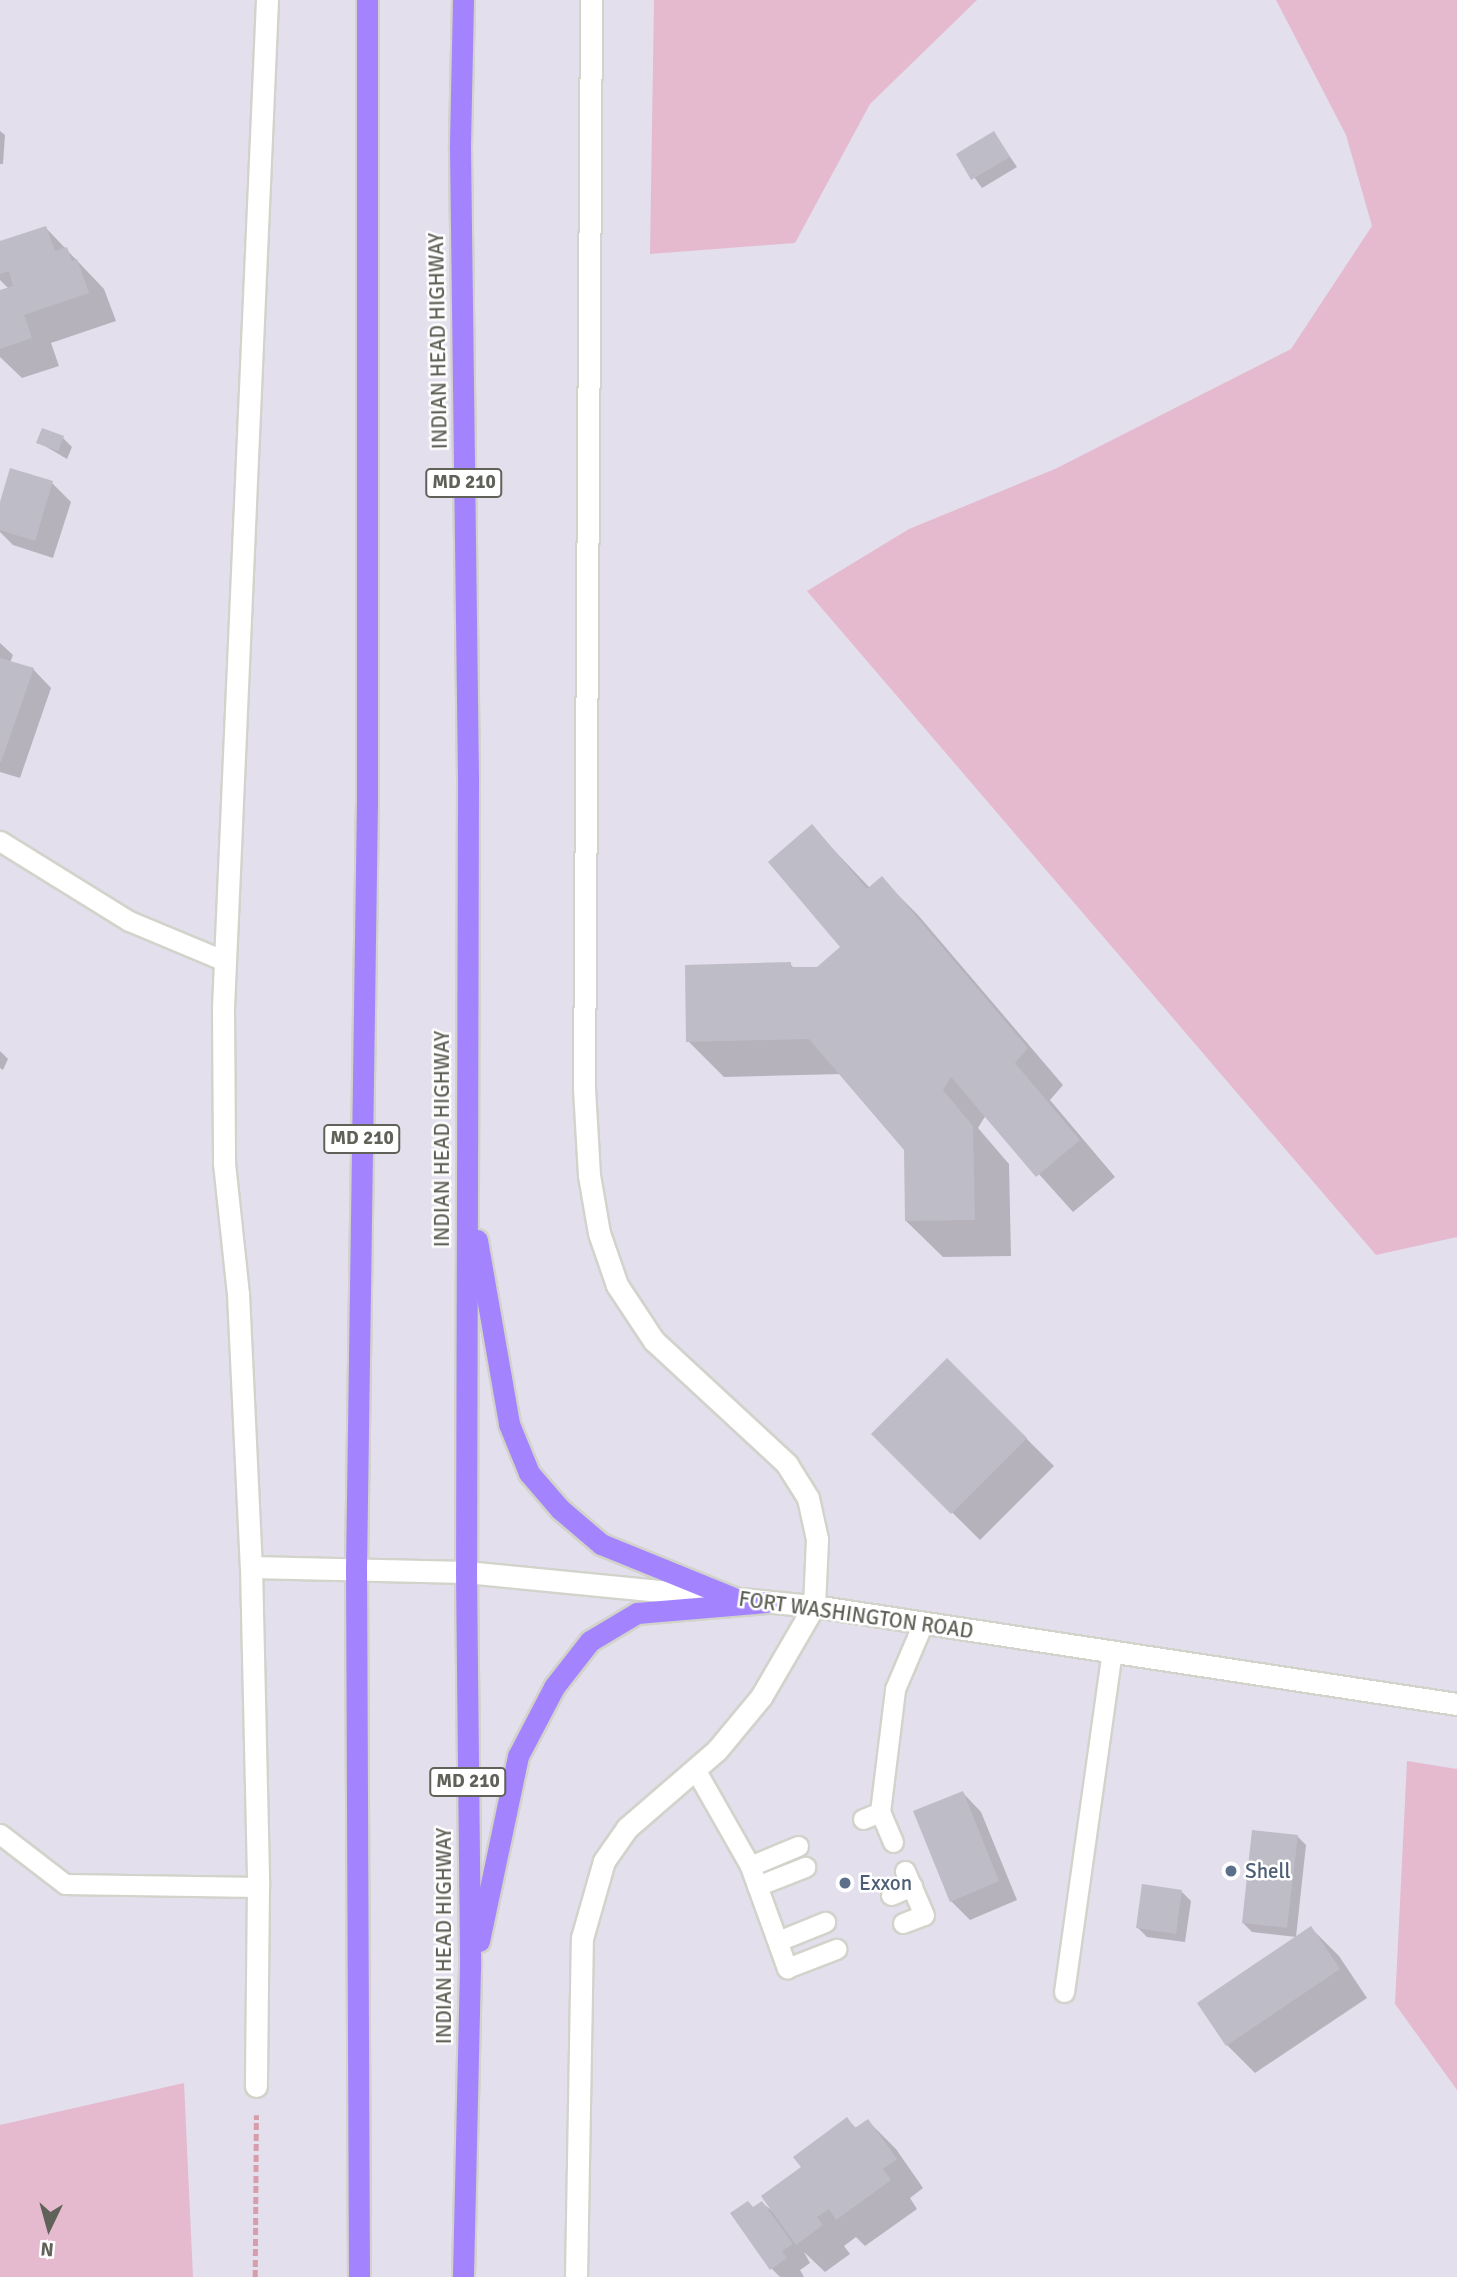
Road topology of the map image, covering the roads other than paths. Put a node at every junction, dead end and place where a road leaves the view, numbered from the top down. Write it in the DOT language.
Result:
graph roads {
  1 [pos="267,0"];
  2 [pos="367,0"];
  3 [pos="463,0"];
  4 [pos="591,0"];
  5 [pos="0,841"];
  6 [pos="225,961"];
  7 [pos="467,1184"];
  8 [pos="251,1567"];
  9 [pos="356,1569"];
  10 [pos="466,1572"];
  11 [pos="734,1598"];
  12 [pos="768,1602"];
  13 [pos="814,1606"];
  14 [pos="923,1623"];
  15 [pos="1112,1652"];
  16 [pos="1457,1704"];
  17 [pos="695,1769"];
  18 [pos="0,1834"];
  19 [pos="885,1838"];
  20 [pos="798,1846"];
  21 [pos="750,1866"];
  22 [pos="805,1867"];
  23 [pos="757,1886"];
  24 [pos="258,1887"];
  25 [pos="891,1895"];
  26 [pos="825,1922"];
  27 [pos="903,1923"];
  28 [pos="778,1941"];
  29 [pos="836,1949"];
  30 [pos="470,1991"];
  31 [pos="1064,1992"];
  32 [pos="256,2086"];
  33 [pos="359,2277"];
  34 [pos="463,2277"];
  35 [pos="576,2277"];
  1 -- 6 [label="street"];
  2 -- 9 [label="highway, MD 210"];
  3 -- 7 [label="highway, INDIAN HEAD HIGHWAY / MD 210"];
  4 -- 13 [label="street"];
  5 -- 6 [label="lane"];
  6 -- 8 [label="street"];
  7 -- 10 [label="highway, INDIAN HEAD HIGHWAY / MD 210"];
  7 -- 11 [label="highway"];
  8 -- 9 [label="street, FORT WASHINGTON ROAD"];
  8 -- 24 [label="street"];
  9 -- 10 [label="street, FORT WASHINGTON ROAD"];
  9 -- 33 [label="highway, MD 210"];
  10 -- 11 [label="street, FORT WASHINGTON ROAD"];
  10 -- 30 [label="highway, INDIAN HEAD HIGHWAY / MD 210"];
  11 -- 12 [label="street, FORT WASHINGTON ROAD"];
  12 -- 13 [label="street, FORT WASHINGTON ROAD"];
  12 -- 30 [label="highway"];
  13 -- 14 [label="street, FORT WASHINGTON ROAD"];
  13 -- 17 [label="street"];
  14 -- 15 [label="street, FORT WASHINGTON ROAD"];
  14 -- 19 [label="lane"];
  15 -- 16 [label="street, FORT WASHINGTON ROAD"];
  15 -- 31 [label="lane"];
  17 -- 21 [label="lane"];
  17 -- 35 [label="street"];
  18 -- 24 [label="lane"];
  20 -- 21 [label="lane"];
  21 -- 23 [label="lane"];
  22 -- 23 [label="lane"];
  23 -- 28 [label="lane"];
  24 -- 32 [label="street"];
  25 -- 27 [label="lane"];
  26 -- 28 [label="lane"];
  28 -- 29 [label="lane"];
  30 -- 34 [label="highway, INDIAN HEAD HIGHWAY / MD 210"];
}
